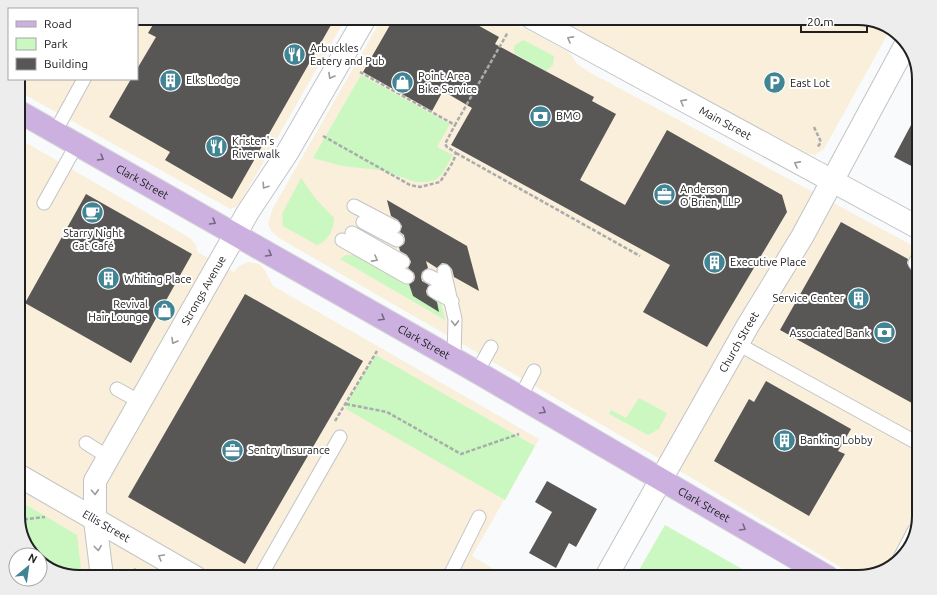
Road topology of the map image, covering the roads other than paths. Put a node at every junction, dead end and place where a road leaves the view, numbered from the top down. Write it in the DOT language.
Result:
graph roads {
  1 [pos="361,25"];
  2 [pos="545,25"];
  3 [pos="903,49"];
  4 [pos="83,80"];
  5 [pos="25,115"];
  6 [pos="55,132"];
  7 [pos="77,144"];
  8 [pos="832,182"];
  9 [pos="44,203"];
  10 [pos="354,206"];
  11 [pos="363,222"];
  12 [pos="912,224"];
  13 [pos="394,227"];
  14 [pos="235,234"];
  15 [pos="397,240"];
  16 [pos="403,262"];
  17 [pos="444,272"];
  18 [pos="430,276"];
  19 [pos="407,277"];
  20 [pos="446,285"];
  21 [pos="434,291"];
  22 [pos="452,301"];
  23 [pos="738,344"];
  24 [pos="491,347"];
  25 [pos="454,359"];
  26 [pos="534,371"];
  27 [pos="477,372"];
  28 [pos="116,389"];
  29 [pos="520,398"];
  30 [pos="140,402"];
  31 [pos="340,437"];
  32 [pos="912,440"];
  33 [pos="86,443"];
  34 [pos="108,457"];
  35 [pos="25,480"];
  36 [pos="662,480"];
  37 [pos="479,517"];
  38 [pos="95,520"];
  39 [pos="101,570"];
  40 [pos="183,570"];
  41 [pos="264,570"];
  42 [pos="452,570"];
  43 [pos="610,570"];
  44 [pos="816,570"];
  1 -- 14 [label="street, Strongs Avenue, one-way"];
  8 -- 2 [label="street, Main Street, one-way"];
  3 -- 8 [label="street, Church Street"];
  4 -- 6 [label="lane"];
  5 -- 6 [label="main road, Clark Street"];
  6 -- 7 [label="main road, Clark Street"];
  7 -- 9 [label="lane"];
  7 -- 14 [label="main road, Clark Street, one-way"];
  8 -- 12 [label="street, Main Street"];
  8 -- 23 [label="street, Church Street"];
  10 -- 13 [label="lane"];
  11 -- 15 [label="lane"];
  14 -- 25 [label="main road, Clark Street, one-way"];
  14 -- 30 [label="street, Strongs Avenue, one-way"];
  16 -- 19 [label="lane, one-way"];
  17 -- 20 [label="lane"];
  18 -- 20 [label="lane"];
  20 -- 22 [label="lane"];
  21 -- 22 [label="lane"];
  22 -- 25 [label="lane, one-way"];
  23 -- 32 [label="lane"];
  23 -- 36 [label="street, Church Street"];
  24 -- 27 [label="lane"];
  25 -- 27 [label="main road, Clark Street"];
  26 -- 29 [label="lane"];
  27 -- 29 [label="main road, Clark Street"];
  28 -- 30 [label="lane"];
  29 -- 36 [label="main road, Clark Street, one-way"];
  30 -- 34 [label="street, Strongs Avenue"];
  31 -- 41 [label="lane"];
  33 -- 34 [label="lane"];
  34 -- 38 [label="street, Strongs Avenue, one-way"];
  35 -- 38 [label="street, Ellis Street"];
  36 -- 43 [label="street, Church Street"];
  36 -- 44 [label="main road, Clark Street, one-way"];
  37 -- 42 [label="lane"];
  38 -- 39 [label="street, Strongs Avenue, one-way"];
  40 -- 38 [label="street, Ellis Street, one-way"];
}
